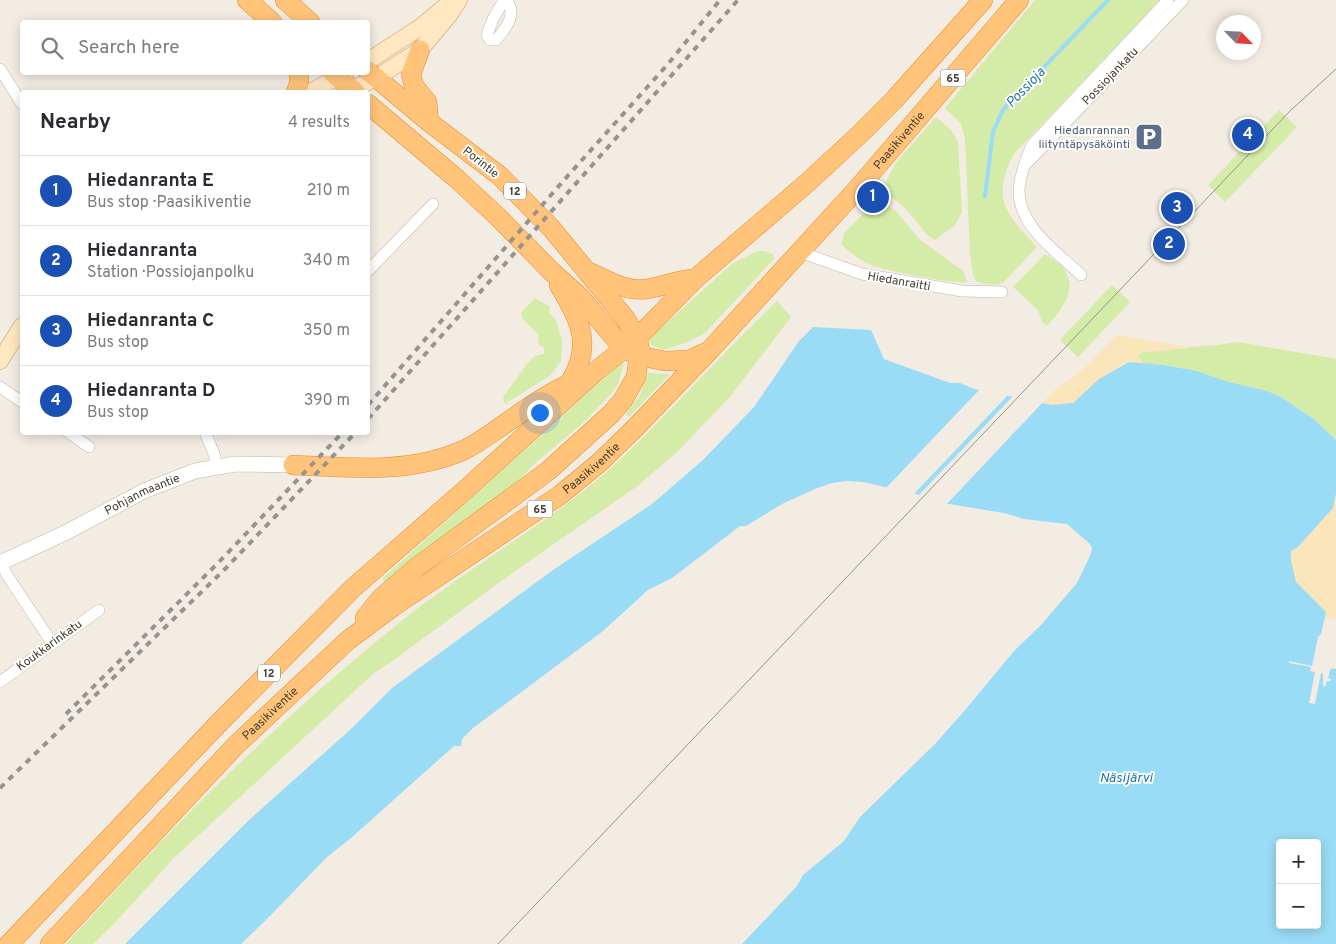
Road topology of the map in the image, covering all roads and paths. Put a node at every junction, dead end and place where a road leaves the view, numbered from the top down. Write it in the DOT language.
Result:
graph roads {
  1 [pos="247,0"];
  2 [pos="285,0"];
  3 [pos="453,0"];
  4 [pos="459,0"];
  5 [pos="983,0"];
  6 [pos="1019,0"];
  7 [pos="1168,0"];
  8 [pos="1183,0"];
  9 [pos="270,20"];
  10 [pos="308,20"];
  11 [pos="420,50"];
  12 [pos="370,60"];
  13 [pos="0,70"];
  14 [pos="372,74"];
  15 [pos="299,75"];
  16 [pos="369,75"];
  17 [pos="345,83"];
  18 [pos="297,90"];
  19 [pos="319,90"];
  20 [pos="20,101"];
  21 [pos="370,106"];
  22 [pos="430,122"];
  23 [pos="1024,165"];
  24 [pos="433,204"];
  25 [pos="800,252"];
  26 [pos="370,270"];
  27 [pos="551,271"];
  28 [pos="589,273"];
  29 [pos="1081,275"];
  30 [pos="695,279"];
  31 [pos="1002,292"];
  32 [pos="20,329"];
  33 [pos="634,348"];
  34 [pos="710,350"];
  35 [pos="0,361"];
  36 [pos="595,372"];
  37 [pos="569,383"];
  38 [pos="0,386"];
  39 [pos="20,401"];
  40 [pos="545,418"];
  41 [pos="72,435"];
  42 [pos="206,435"];
  43 [pos="89,447"];
  44 [pos="293,465"];
  45 [pos="217,467"];
  46 [pos="1,563"];
  47 [pos="99,610"];
  48 [pos="347,641"];
  49 [pos="52,642"];
  50 [pos="0,682"];
  51 [pos="10,944"];
  52 [pos="50,944"];
  1 -- 9 [label="highway"];
  2 -- 10 [label="highway"];
  3 -- 12 [label="main road"];
  4 -- 11 [label="main road"];
  5 -- 30 [label="highway, 65"];
  6 -- 25 [label="highway, Paasikiventie / 65"];
  7 -- 23 [label="street, Possiojankatu"];
  8 -- 23 [label="street, Possiojankatu"];
  11 -- 14 [label="main road"];
  11 -- 22 [label="highway"];
  13 -- 20 [label="street"];
  14 -- 22 [label="highway, Porintie / 12"];
  15 -- 18 [label="highway"];
  16 -- 17 [label="main road"];
  17 -- 19 [label="main road"];
  21 -- 27 [label="highway, 12"];
  22 -- 28 [label="highway, Porintie / 12"];
  23 -- 29 [label="street"];
  24 -- 26 [label="street"];
  25 -- 31 [label="street, Hiedanraitti"];
  25 -- 34 [label="highway, Paasikiventie / 65"];
  27 -- 33 [label="highway"];
  27 -- 37 [label="highway, 12"];
  28 -- 30 [label="highway"];
  28 -- 33 [label="highway, Porintie / 12"];
  30 -- 33 [label="highway, 65"];
  32 -- 35 [label="main road"];
  33 -- 34 [label="highway"];
  33 -- 36 [label="highway, 65"];
  33 -- 48 [label="highway, 12"];
  34 -- 48 [label="highway, Paasikiventie / 65"];
  36 -- 37 [label="highway"];
  36 -- 40 [label="highway, 65"];
  37 -- 40 [label="highway, 12"];
  37 -- 44 [label="highway"];
  38 -- 39 [label="street"];
  40 -- 51 [label="highway, 12"];
  41 -- 43 [label="street"];
  42 -- 45 [label="street"];
  44 -- 45 [label="street, Pohjanmaantie"];
  45 -- 46 [label="street, Pohjanmaantie"];
  46 -- 49 [label="street"];
  47 -- 49 [label="street, Koukkarinkatu"];
  48 -- 52 [label="highway, Paasikiventie / 12"];
  49 -- 50 [label="street, Koukkarinkatu"];
}
